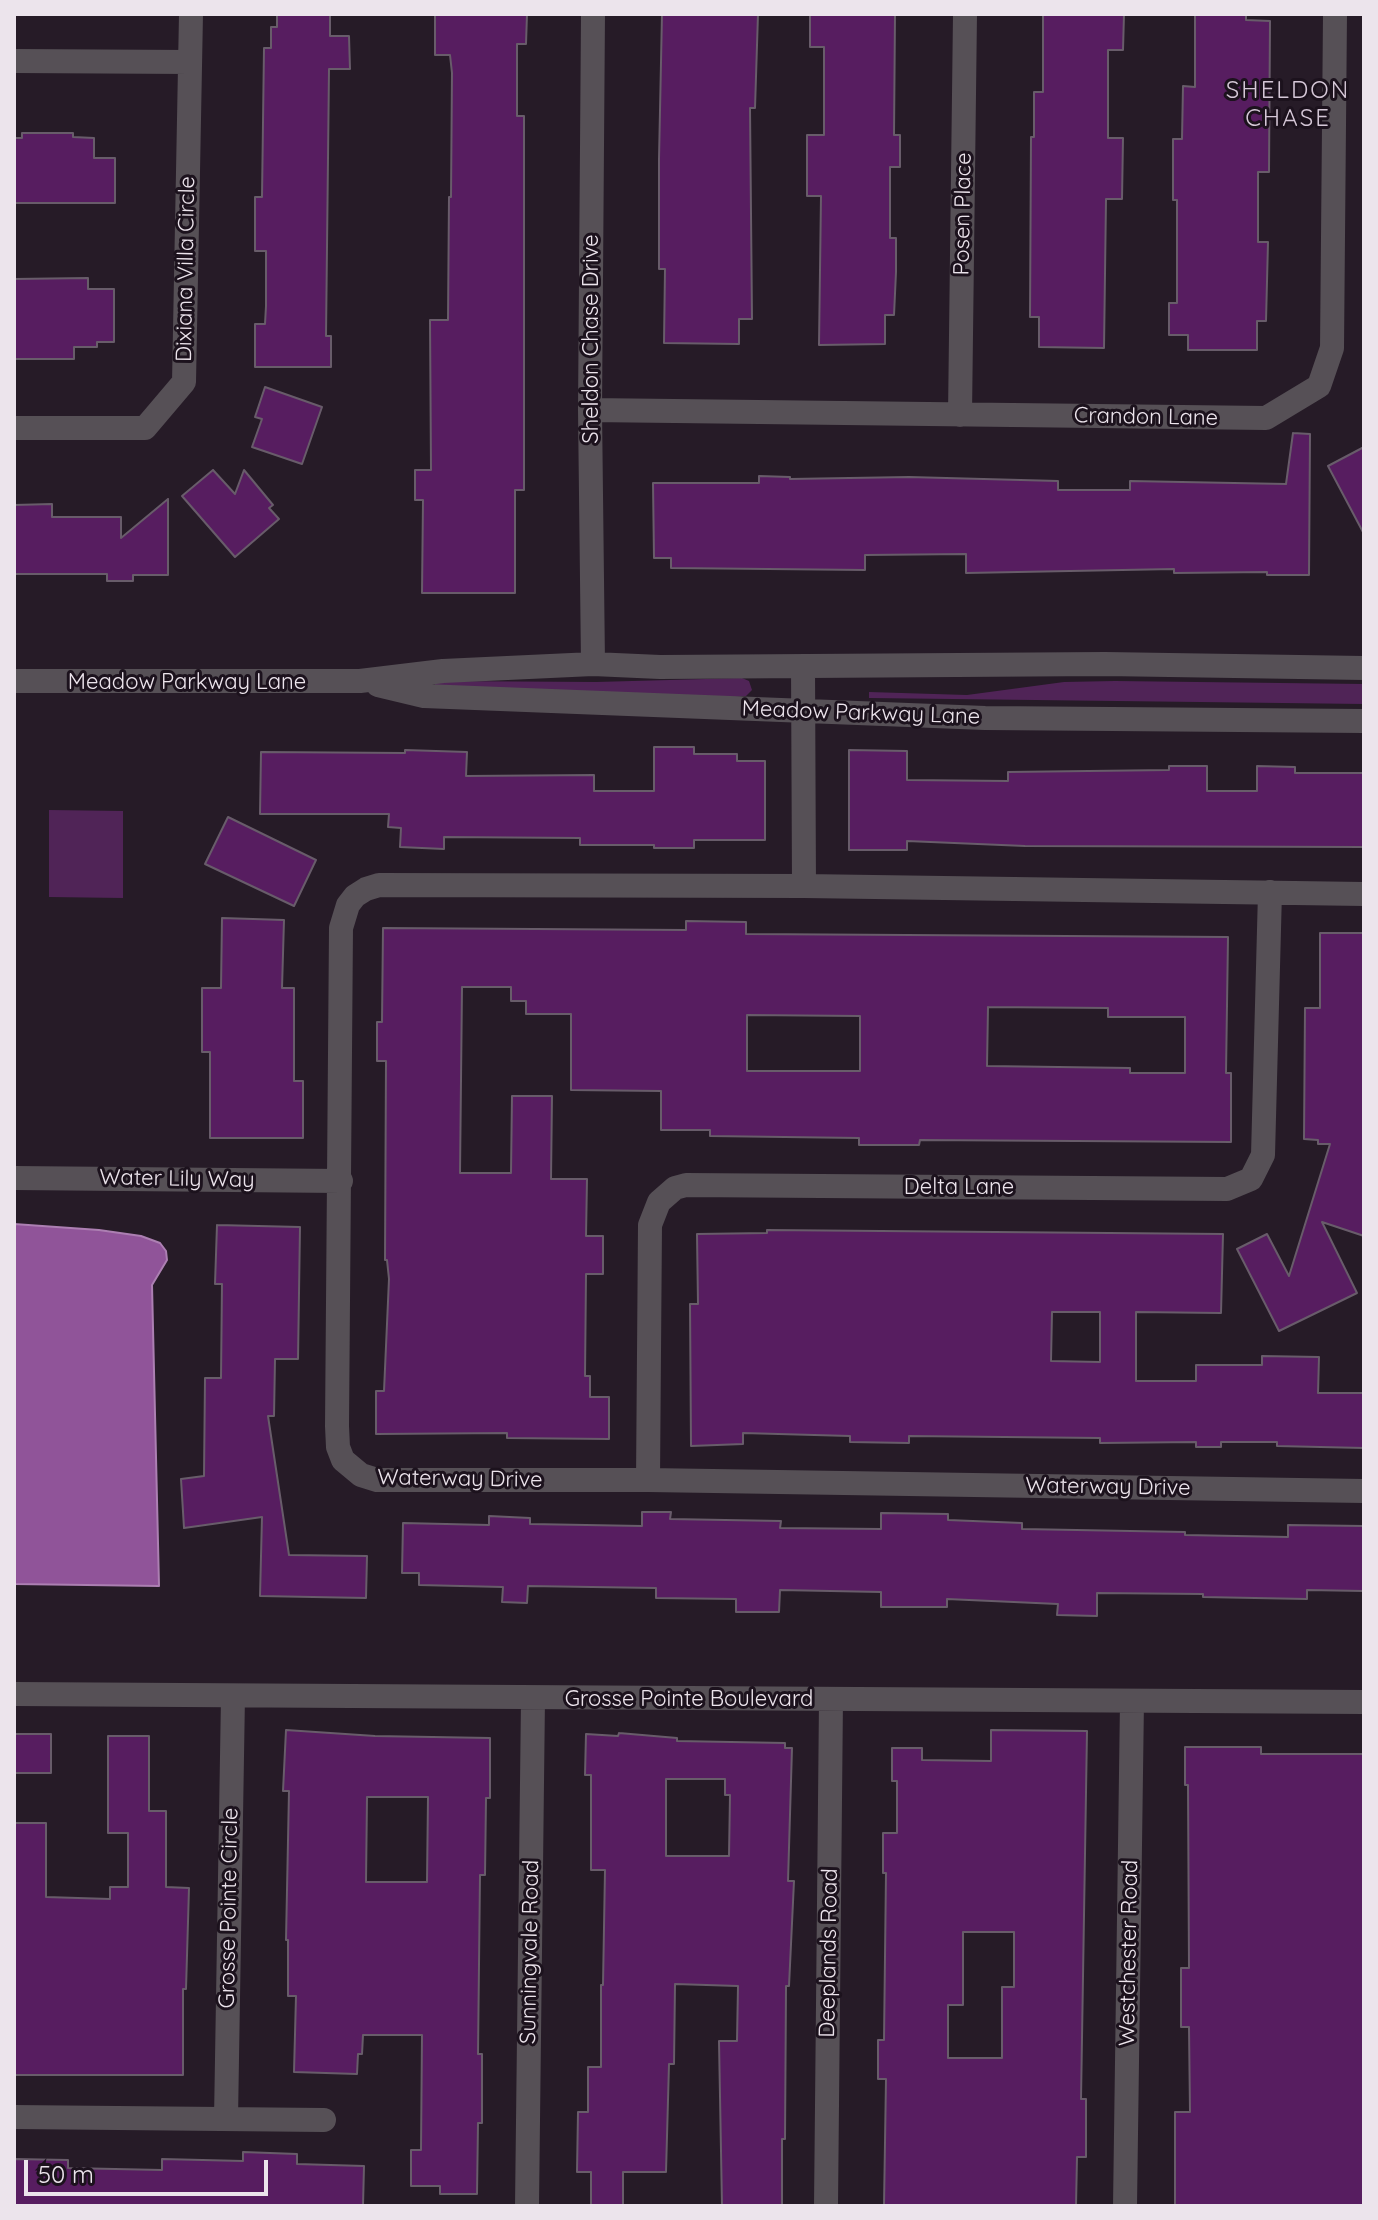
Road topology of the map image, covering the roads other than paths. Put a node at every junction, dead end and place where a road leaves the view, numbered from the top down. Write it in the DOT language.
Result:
graph roads {
  1 [pos="191,14"];
  2 [pos="593,14"];
  3 [pos="965,14"];
  4 [pos="1335,14"];
  5 [pos="14,61"];
  6 [pos="190,62"];
  7 [pos="590,410"];
  8 [pos="960,415"];
  9 [pos="14,428"];
  10 [pos="593,664"];
  11 [pos="803,666"];
  12 [pos="1364,668"];
  13 [pos="14,681"];
  14 [pos="360,681"];
  15 [pos="803,711"];
  16 [pos="1364,721"];
  17 [pos="804,886"];
  18 [pos="1270,892"];
  19 [pos="1364,894"];
  20 [pos="14,1178"];
  21 [pos="341,1181"];
  22 [pos="648,1480"];
  23 [pos="1364,1491"];
  24 [pos="14,1694"];
  25 [pos="233,1696"];
  26 [pos="533,1698"];
  27 [pos="831,1699"];
  28 [pos="1132,1701"];
  29 [pos="1364,1702"];
  30 [pos="14,2117"];
  31 [pos="226,2119"];
  32 [pos="324,2120"];
  33 [pos="527,2206"];
  34 [pos="826,2206"];
  35 [pos="1125,2206"];
  1 -- 6 [label="street, Dixiana Villa Circle"];
  2 -- 7 [label="street, Sheldon Chase Drive"];
  3 -- 8 [label="street, Posen Place"];
  4 -- 8 [label="street, Crandon Lane"];
  5 -- 6 [label="street"];
  6 -- 9 [label="street, Dixiana Villa Circle"];
  7 -- 8 [label="street, Crandon Lane"];
  7 -- 10 [label="street, Sheldon Chase Drive"];
  10 -- 11 [label="street, Meadow Parkway Lane"];
  10 -- 14 [label="street, Meadow Parkway Lane"];
  11 -- 12 [label="street, Meadow Parkway Lane"];
  11 -- 15 [label="street"];
  13 -- 14 [label="street, Meadow Parkway Lane"];
  14 -- 15 [label="street, Meadow Parkway Lane"];
  15 -- 16 [label="street, Meadow Parkway Lane"];
  15 -- 17 [label="street"];
  17 -- 18 [label="street, Waterway Drive"];
  17 -- 21 [label="street, Waterway Drive"];
  18 -- 19 [label="street, Waterway Drive"];
  18 -- 22 [label="street, Delta Lane"];
  20 -- 21 [label="street, Water Lily Way"];
  21 -- 22 [label="street, Waterway Drive"];
  22 -- 23 [label="street, Waterway Drive"];
  24 -- 25 [label="street, Grosse Pointe Boulevard"];
  25 -- 26 [label="street, Grosse Pointe Boulevard"];
  25 -- 31 [label="street, Grosse Pointe Circle"];
  26 -- 27 [label="street, Grosse Pointe Boulevard"];
  26 -- 33 [label="street, Sunningvale Road"];
  27 -- 28 [label="street, Grosse Pointe Boulevard"];
  27 -- 34 [label="street, Deeplands Road"];
  28 -- 29 [label="street, Grosse Pointe Boulevard"];
  28 -- 35 [label="street, Westchester Road"];
  30 -- 31 [label="street"];
  31 -- 32 [label="street"];
}
